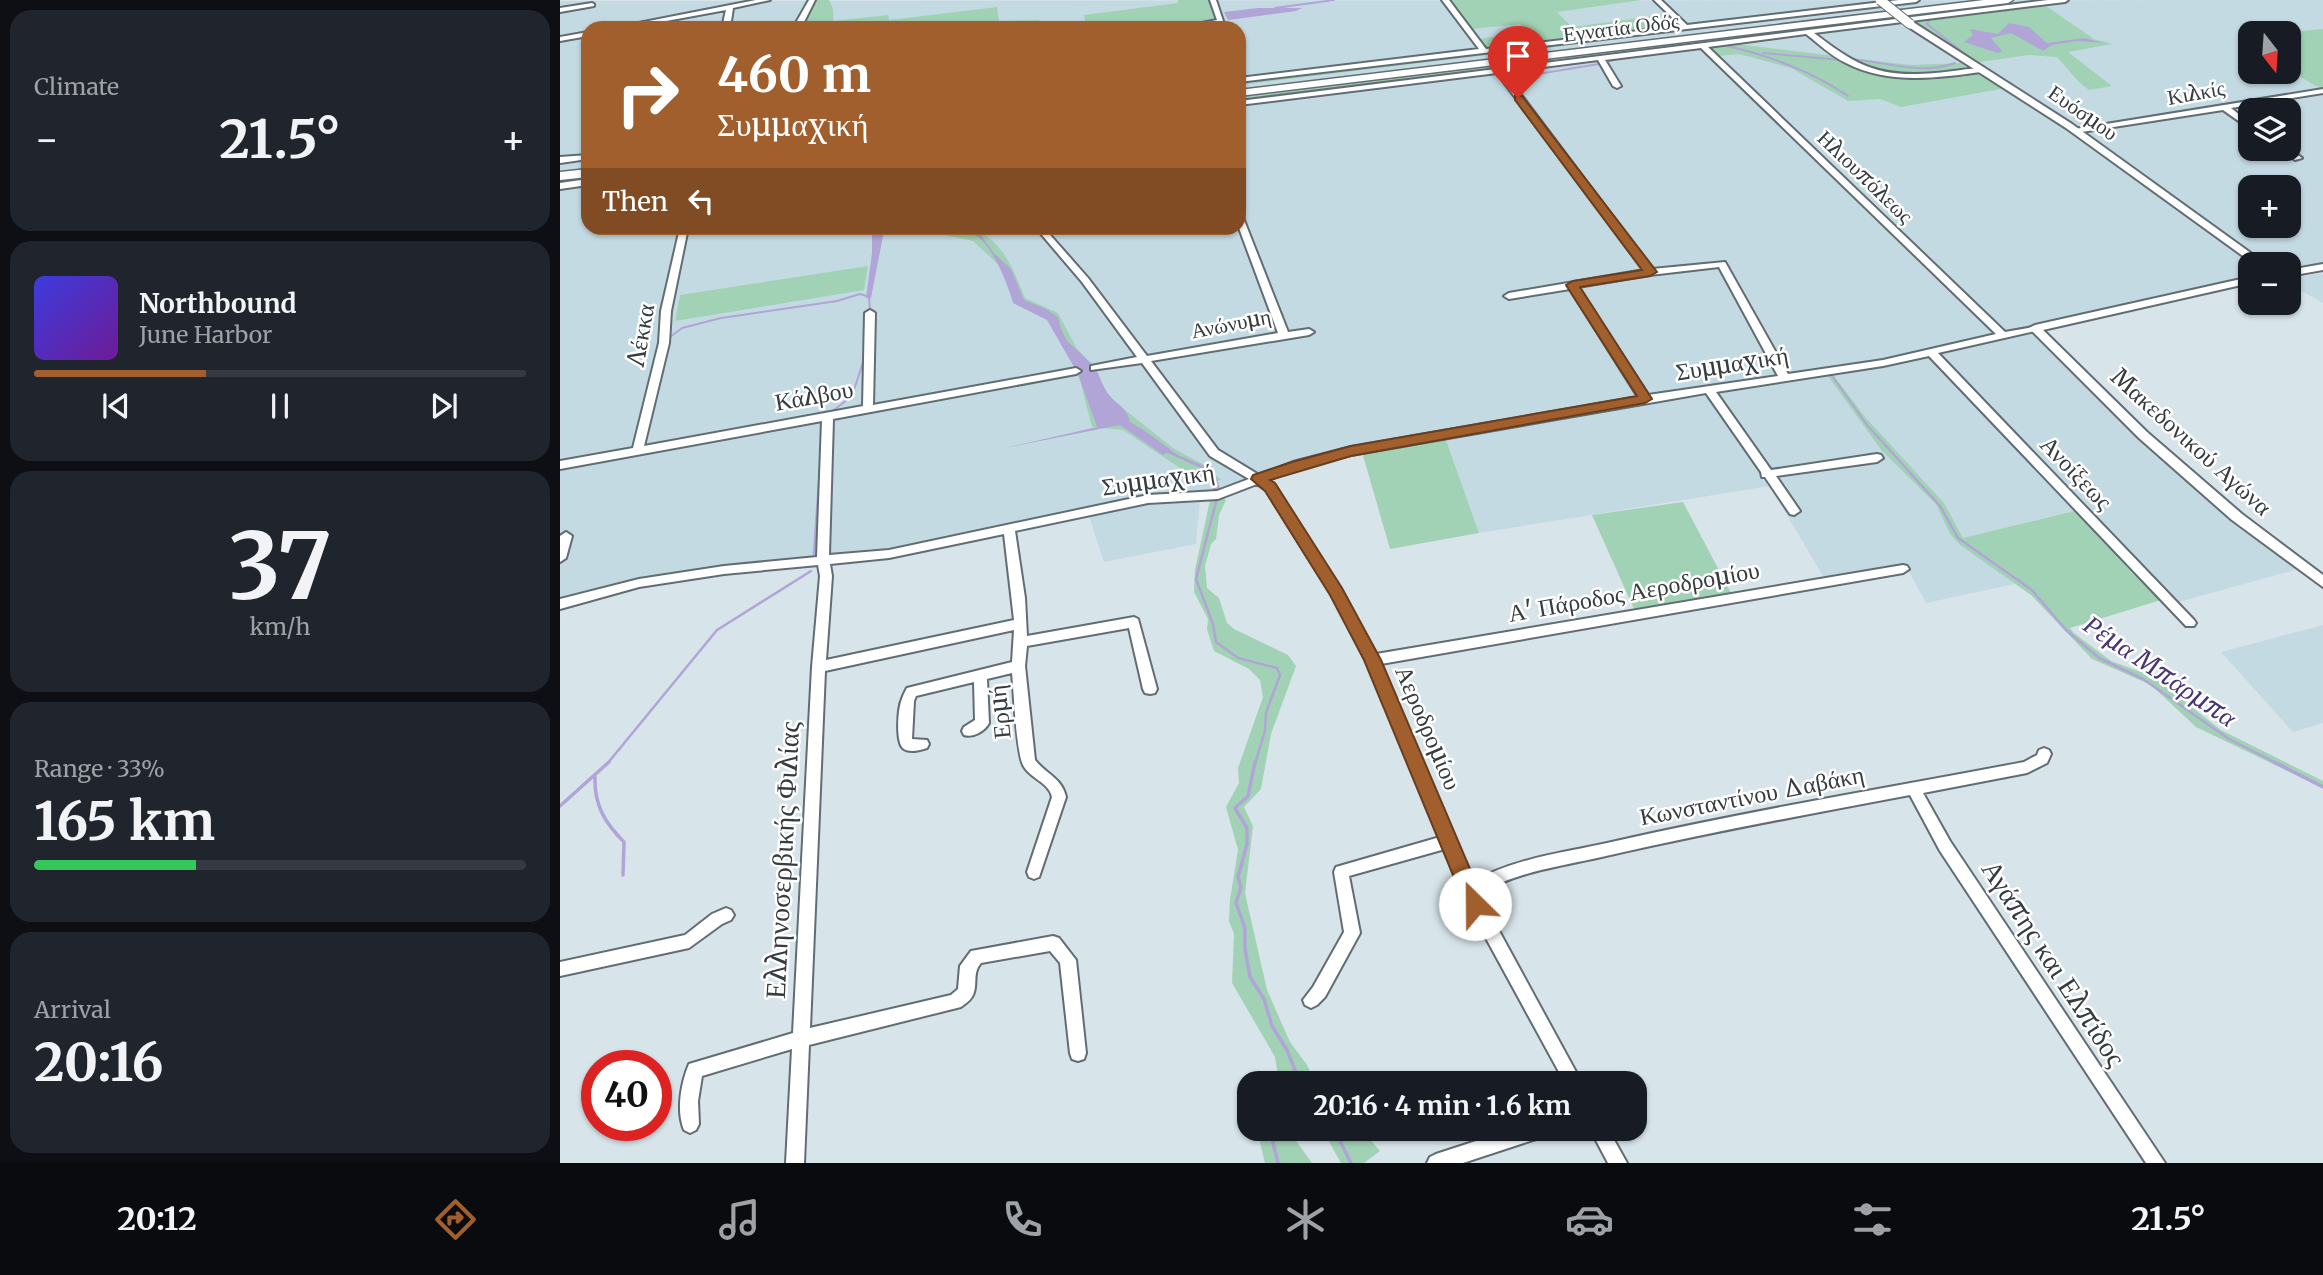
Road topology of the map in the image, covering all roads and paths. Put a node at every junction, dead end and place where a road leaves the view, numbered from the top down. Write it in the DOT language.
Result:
graph roads {
  1 [pos="712,0"];
  2 [pos="767,0"];
  3 [pos="812,0"];
  4 [pos="1213,0"];
  5 [pos="1445,0"];
  6 [pos="1657,0"];
  7 [pos="1879,0"];
  8 [pos="1916,0"];
  9 [pos="1965,0"];
  10 [pos="2008,0"];
  11 [pos="2065,0"];
  12 [pos="592,5"];
  13 [pos="730,7"];
  14 [pos="560,10"];
  15 [pos="715,10"];
  16 [pos="655,21"];
  17 [pos="727,21"];
  18 [pos="801,21"];
  19 [pos="1222,21"];
  20 [pos="1684,25"];
  21 [pos="1813,34"];
  22 [pos="581,35"];
  23 [pos="560,39"];
  24 [pos="1702,45"];
  25 [pos="1484,51"];
  26 [pos="1600,57"];
  27 [pos="1960,58"];
  28 [pos="1498,70"];
  29 [pos="1959,70"];
  30 [pos="1981,70"];
  31 [pos="1950,74"];
  32 [pos="1246,79"];
  33 [pos="1617,86"];
  34 [pos="1246,87"];
  35 [pos="2323,91"];
  36 [pos="1246,92"];
  37 [pos="1246,102"];
  38 [pos="2223,106"];
  39 [pos="2238,118"];
  40 [pos="2075,131"];
  41 [pos="581,158"];
  42 [pos="560,160"];
  43 [pos="581,167"];
  44 [pos="560,170"];
  45 [pos="581,174"];
  46 [pos="560,176"];
  47 [pos="581,184"];
  48 [pos="560,186"];
  49 [pos="682,235"];
  50 [pos="1046,235"];
  51 [pos="1246,235"];
  52 [pos="2244,252"];
  53 [pos="1722,264"];
  54 [pos="2323,267"];
  55 [pos="2301,271"];
  56 [pos="1650,272"];
  57 [pos="2238,283"];
  58 [pos="1573,285"];
  59 [pos="1508,296"];
  60 [pos="870,313"];
  61 [pos="2035,328"];
  62 [pos="1308,332"];
  63 [pos="1284,335"];
  64 [pos="2004,336"];
  65 [pos="1931,352"];
  66 [pos="1145,360"];
  67 [pos="1095,368"];
  68 [pos="1076,371"];
  69 [pos="1786,378"];
  70 [pos="1709,388"];
  71 [pos="1645,399"];
  72 [pos="868,408"];
  73 [pos="828,415"];
  74 [pos="638,450"];
  75 [pos="1877,457"];
  76 [pos="560,465"];
  77 [pos="1766,474"];
  78 [pos="1258,479"];
  79 [pos="1194,496"];
  80 [pos="1794,511"];
  81 [pos="1009,529"];
  82 [pos="566,536"];
  83 [pos="560,558"];
  84 [pos="823,561"];
  85 [pos="1903,569"];
  86 [pos="2323,582"];
  87 [pos="560,604"];
  88 [pos="2190,623"];
  89 [pos="1019,624"];
  90 [pos="1020,642"];
  91 [pos="1373,660"];
  92 [pos="1018,666"];
  93 [pos="818,667"];
  94 [pos="980,675"];
  95 [pos="1150,689"];
  96 [pos="969,731"];
  97 [pos="922,744"];
  98 [pos="2044,754"];
  99 [pos="1913,788"];
  100 [pos="1449,841"];
  101 [pos="1034,872"];
  102 [pos="1469,891"];
  103 [pos="726,915"];
  104 [pos="560,969"];
  105 [pos="1311,1000"];
  106 [pos="799,1039"];
  107 [pos="1078,1053"];
  108 [pos="1567,1071"];
  109 [pos="690,1125"];
  110 [pos="1503,1141"];
  111 [pos="1606,1141"];
  112 [pos="795,1163"];
  113 [pos="1436,1163"];
  114 [pos="1618,1163"];
  115 [pos="2156,1163"];
  1 -- 15 [label="street"];
  2 -- 13 [label="street"];
  3 -- 18 [label="street"];
  4 -- 19 [label="street"];
  5 -- 25 [label="street"];
  6 -- 20 [label="street"];
  7 -- 27 [label="main road, Ευόσμου, bridge"];
  8 -- 20 [label="street"];
  9 -- 34 [label="highway, Εγνατία Οδός"];
  10 -- 36 [label="highway, Εγνατία Οδός"];
  11 -- 21 [label="street"];
  12 -- 14 [label="street"];
  13 -- 15 [label="street"];
  13 -- 17 [label="street"];
  15 -- 16 [label="street"];
  20 -- 25 [label="street"];
  21 -- 24 [label="street"];
  21 -- 31 [label="street"];
  22 -- 23 [label="street"];
  24 -- 26 [label="street"];
  24 -- 64 [label="street, Ηλιουπόλεως"];
  25 -- 32 [label="street"];
  26 -- 28 [label="street"];
  26 -- 33 [label="street"];
  27 -- 29 [label="street"];
  27 -- 30 [label="main road, Ευόσμου"];
  28 -- 37 [label="street"];
  28 -- 56 [label="street"];
  29 -- 30 [label="street"];
  29 -- 31 [label="street"];
  30 -- 31 [label="street"];
  30 -- 40 [label="main road, Ευόσμου"];
  35 -- 38 [label="street, Κιλκίς"];
  38 -- 39 [label="street"];
  38 -- 40 [label="street, Κιλκίς"];
  40 -- 52 [label="main road, Ευόσμου"];
  41 -- 42 [label="street"];
  43 -- 44 [label="highway"];
  45 -- 46 [label="highway"];
  47 -- 48 [label="street"];
  49 -- 74 [label="street, Λέκκα"];
  50 -- 66 [label="street, Αεροδρομίου"];
  51 -- 63 [label="street, Ανώνυμη"];
  53 -- 56 [label="street"];
  53 -- 69 [label="street"];
  54 -- 55 [label="street"];
  56 -- 58 [label="street"];
  57 -- 61 [label="main road, Συμμαχική"];
  58 -- 59 [label="street"];
  58 -- 71 [label="street"];
  60 -- 72 [label="street"];
  61 -- 64 [label="street, Συμμαχική"];
  61 -- 86 [label="main road, Μακεδονικού Αγώνα"];
  62 -- 63 [label="street"];
  63 -- 66 [label="street, Ανώνυμη"];
  64 -- 65 [label="street, Συμμαχική"];
  65 -- 69 [label="street, Συμμαχική"];
  65 -- 88 [label="street, Ανοίξεως"];
  66 -- 67 [label="street, Ανώνυμη"];
  66 -- 78 [label="street, Αεροδρομίου"];
  68 -- 72 [label="street, Κάλβου"];
  69 -- 70 [label="street, Συμμαχική"];
  70 -- 71 [label="street, Συμμαχική"];
  70 -- 77 [label="street"];
  71 -- 78 [label="street, Συμμαχική"];
  72 -- 73 [label="street, Κάλβου"];
  73 -- 74 [label="street, Κάλβου"];
  73 -- 84 [label="street"];
  74 -- 76 [label="street, Κάλβου"];
  75 -- 77 [label="street"];
  77 -- 80 [label="street"];
  78 -- 79 [label="street, Συμμαχική"];
  78 -- 91 [label="street, Αεροδρομίου"];
  79 -- 81 [label="street, Συμμαχική"];
  81 -- 84 [label="street, Συμμαχική"];
  81 -- 89 [label="street, Ερμή"];
  82 -- 83 [label="street"];
  84 -- 87 [label="street, Συμμαχική"];
  84 -- 93 [label="street, Ελληνοσερβικής Φιλίας"];
  85 -- 91 [label="street, Α' Πάροδος Αεροδρομίου"];
  89 -- 90 [label="street, Ερμή"];
  89 -- 93 [label="street"];
  90 -- 92 [label="street, Ερμή"];
  90 -- 95 [label="street"];
  91 -- 100 [label="street, Αεροδρομίου"];
  92 -- 94 [label="street"];
  92 -- 101 [label="street, Ερμή"];
  93 -- 106 [label="street, Ελληνοσερβικής Φιλίας"];
  94 -- 96 [label="street"];
  94 -- 97 [label="street"];
  98 -- 99 [label="street, Κωνσταντίνου Δαβάκη"];
  99 -- 102 [label="street, Κωνσταντίνου Δαβάκη"];
  99 -- 115 [label="street, Αγάπης και Ελπίδος"];
  100 -- 102 [label="street, Αεροδρομίου"];
  100 -- 105 [label="street"];
  102 -- 108 [label="street, Αεροδρομίου"];
  103 -- 104 [label="street"];
  106 -- 107 [label="street"];
  106 -- 109 [label="street"];
  106 -- 112 [label="street, Ελληνοσερβικής Φιλίας"];
  110 -- 113 [label="street"];
  111 -- 114 [label="street"];
}
